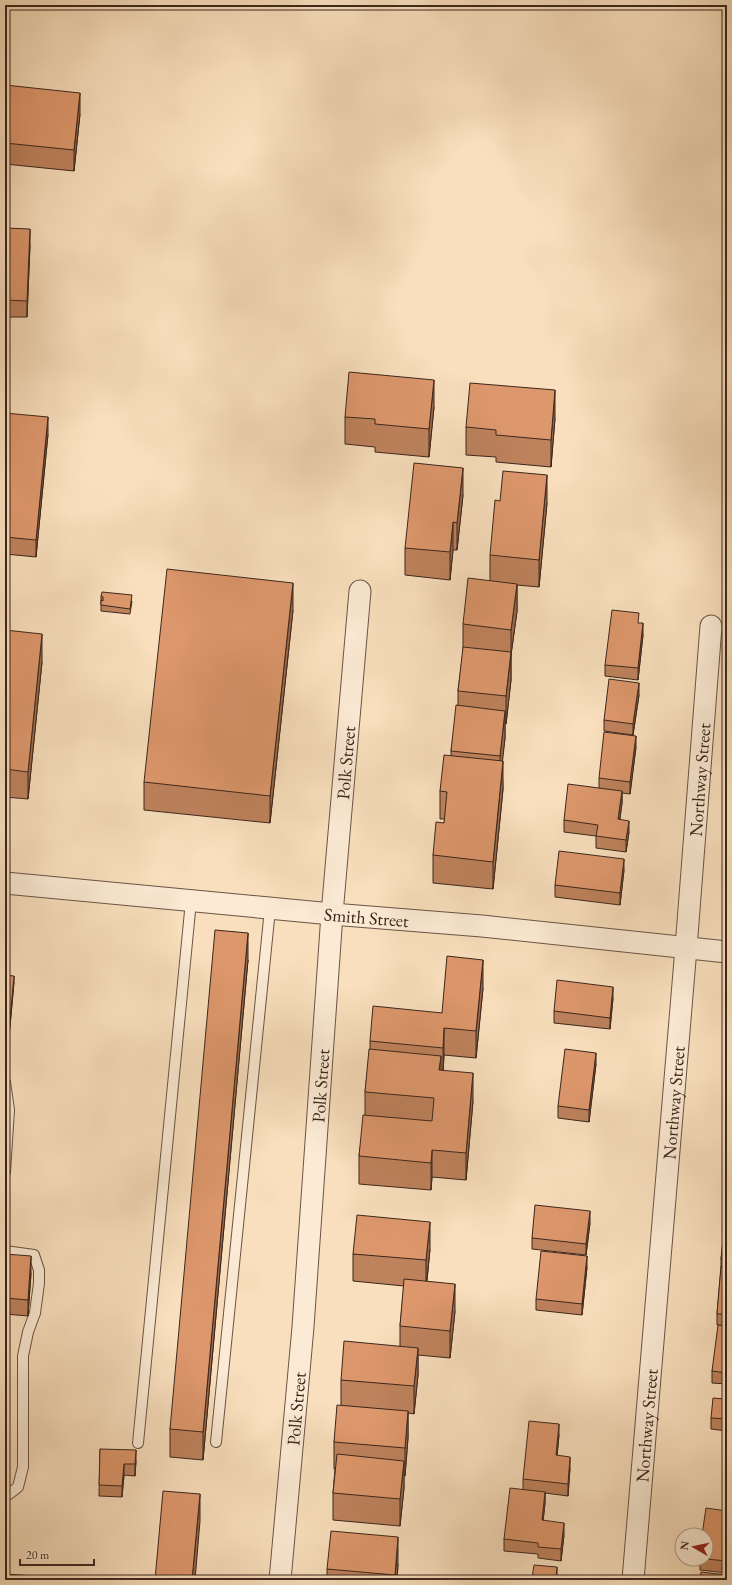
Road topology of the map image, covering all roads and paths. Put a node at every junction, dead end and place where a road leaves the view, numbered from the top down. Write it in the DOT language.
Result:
graph roads {
  1 [pos="360,591"];
  2 [pos="711,626"];
  3 [pos="5,883"];
  4 [pos="191,901"];
  5 [pos="270,908"];
  6 [pos="332,914"];
  7 [pos="686,948"];
  8 [pos="727,952"];
  9 [pos="5,1082"];
  10 [pos="5,1172"];
  11 [pos="5,1251"];
  12 [pos="216,1442"];
  13 [pos="138,1443"];
  14 [pos="5,1494"];
  15 [pos="280,1580"];
  16 [pos="633,1580"];
  1 -- 6 [label="street, Polk Street"];
  2 -- 7 [label="street, Northway Street"];
  3 -- 4 [label="street, Smith Street"];
  4 -- 5 [label="street, Smith Street"];
  4 -- 13 [label="lane"];
  5 -- 6 [label="street, Smith Street"];
  5 -- 12 [label="lane"];
  6 -- 7 [label="street, Smith Street"];
  6 -- 15 [label="street, Polk Street"];
  7 -- 8 [label="street, Smith Street"];
  7 -- 16 [label="street, Northway Street"];
  9 -- 10 [label="lane"];
  11 -- 14 [label="lane"];
}
